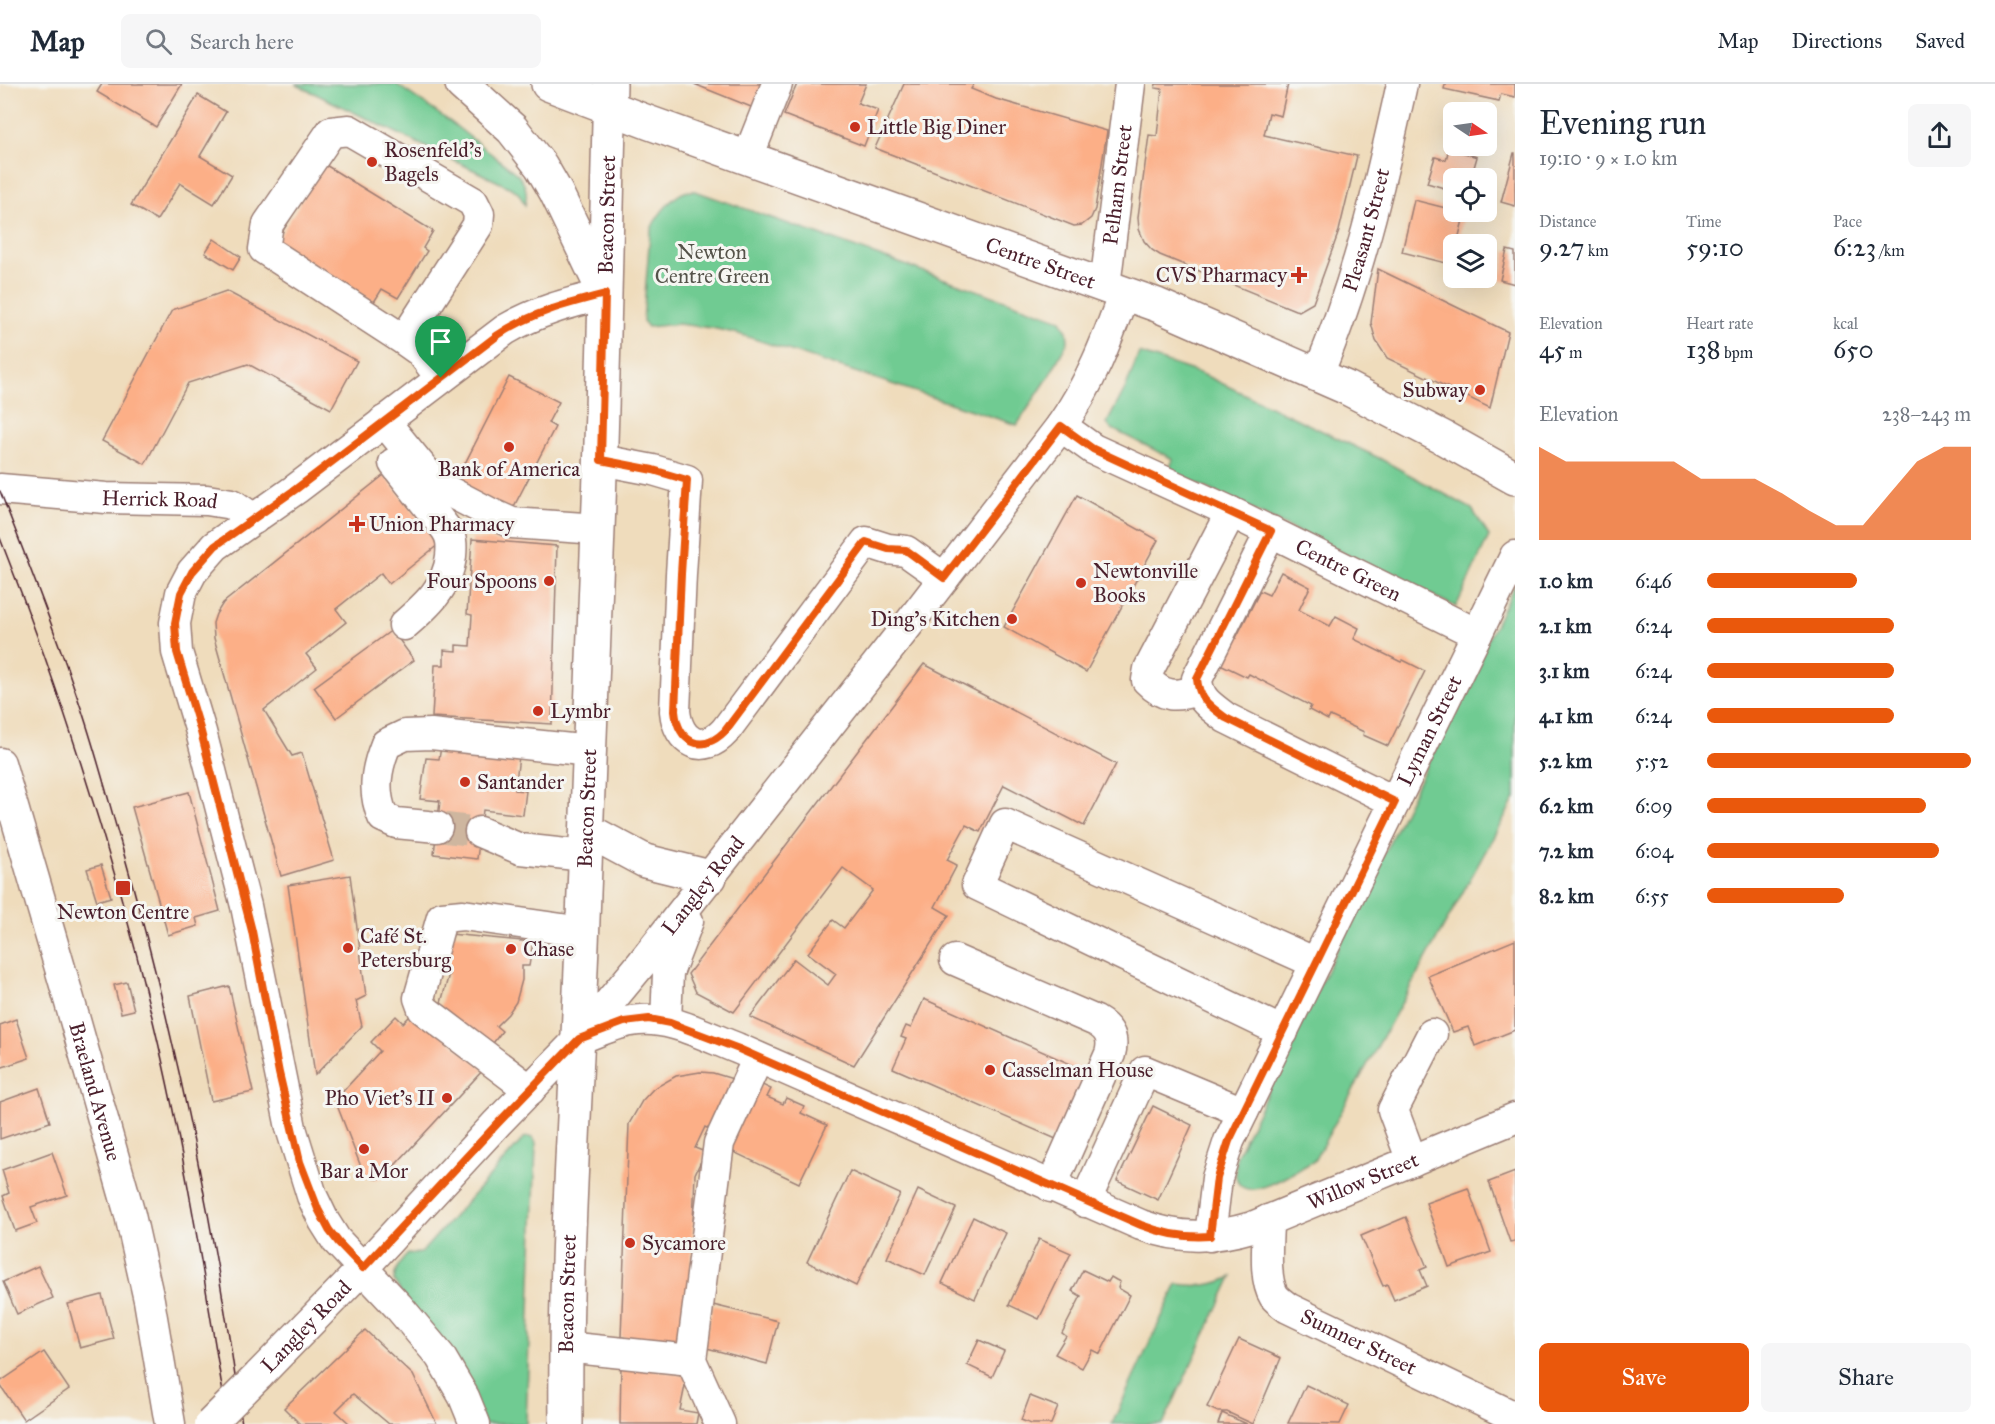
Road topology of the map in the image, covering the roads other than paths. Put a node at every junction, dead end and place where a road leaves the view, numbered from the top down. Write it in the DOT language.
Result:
graph roads {
  1 [pos="462,84"];
  2 [pos="548,84"];
  3 [pos="777,84"];
  4 [pos="1130,84"];
  5 [pos="1402,84"];
  6 [pos="610,96"];
  7 [pos="748,158"];
  8 [pos="1114,289"];
  9 [pos="605,294"];
  10 [pos="404,339"];
  11 [pos="1318,374"];
  12 [pos="441,378"];
  13 [pos="1061,426"];
  14 [pos="377,427"];
  15 [pos="601,460"];
  16 [pos="1515,478"];
  17 [pos="12,490"];
  18 [pos="1231,512"];
  19 [pos="254,519"];
  20 [pos="598,529"];
  21 [pos="1271,531"];
  22 [pos="1515,556"];
  23 [pos="944,578"];
  24 [pos="404,625"];
  25 [pos="1477,634"];
  26 [pos="1198,690"];
  27 [pos="590,751"];
  28 [pos="0,763"];
  29 [pos="1395,802"];
  30 [pos="437,827"];
  31 [pos="480,832"];
  32 [pos="586,843"];
  33 [pos="706,881"];
  34 [pos="583,932"];
  35 [pos="955,960"];
  36 [pos="1316,963"];
  37 [pos="666,1021"];
  38 [pos="1282,1032"];
  39 [pos="1432,1034"];
  40 [pos="579,1039"];
  41 [pos="758,1058"];
  42 [pos="530,1090"];
  43 [pos="1243,1112"];
  44 [pos="1515,1118"];
  45 [pos="1412,1161"];
  46 [pos="1051,1187"];
  47 [pos="1085,1202"];
  48 [pos="1268,1220"];
  49 [pos="1210,1236"];
  50 [pos="363,1268"];
  51 [pos="565,1347"];
  52 [pos="691,1360"];
  53 [pos="1515,1417"];
  54 [pos="170,1424"];
  55 [pos="210,1424"];
  56 [pos="476,1424"];
  57 [pos="566,1424"];
  58 [pos="720,1424"];
  1 -- 9 [label="main road"];
  2 -- 6 [label="main road, Centre Street"];
  3 -- 7 [label="street"];
  4 -- 8 [label="street, Pelham Street"];
  5 -- 11 [label="street, Pleasant Street"];
  6 -- 7 [label="main road, Centre Street"];
  6 -- 9 [label="main road, Beacon Street"];
  7 -- 8 [label="main road, Centre Street"];
  8 -- 11 [label="main road, Centre Street"];
  8 -- 13 [label="street, Langley Road"];
  9 -- 12 [label="street"];
  9 -- 15 [label="main road, Beacon Street"];
  10 -- 10 [label="street"];
  10 -- 12 [label="street"];
  11 -- 16 [label="main road, Centre Street"];
  12 -- 14 [label="street"];
  13 -- 18 [label="street, Centre Green"];
  13 -- 23 [label="street, Langley Road"];
  14 -- 19 [label="street"];
  14 -- 20 [label="street"];
  14 -- 24 [label="street"];
  15 -- 20 [label="main road, Beacon Street"];
  15 -- 23 [label="street"];
  17 -- 19 [label="street, Herrick Road"];
  18 -- 21 [label="street, Centre Green"];
  18 -- 26 [label="street"];
  19 -- 50 [label="street"];
  20 -- 27 [label="main road, Beacon Street"];
  21 -- 25 [label="street, Centre Green"];
  21 -- 26 [label="street"];
  22 -- 25 [label="street, Lyman Street"];
  23 -- 33 [label="street, Langley Road"];
  25 -- 29 [label="street, Lyman Street"];
  26 -- 29 [label="street"];
  27 -- 30 [label="street"];
  27 -- 32 [label="main road, Beacon Street"];
  28 -- 54 [label="street, Braeland Avenue"];
  29 -- 36 [label="street, Lyman Street"];
  31 -- 32 [label="street"];
  32 -- 33 [label="main road"];
  32 -- 34 [label="main road, Beacon Street"];
  33 -- 37 [label="street"];
  33 -- 40 [label="street, Langley Road"];
  34 -- 40 [label="main road, Beacon Street"];
  34 -- 42 [label="street"];
  35 -- 46 [label="street"];
  36 -- 38 [label="street, Lyman Street"];
  36 -- 38 [label="street"];
  37 -- 40 [label="street"];
  37 -- 41 [label="street"];
  38 -- 43 [label="street, Lyman Street"];
  39 -- 45 [label="street"];
  40 -- 42 [label="street, Langley Road"];
  40 -- 51 [label="main road, Beacon Street"];
  41 -- 46 [label="street"];
  41 -- 52 [label="street"];
  42 -- 50 [label="street, Langley Road"];
  43 -- 47 [label="street"];
  43 -- 49 [label="street, Lyman Street"];
  44 -- 45 [label="street, Willow Street"];
  45 -- 48 [label="street, Willow Street"];
  46 -- 47 [label="street"];
  47 -- 49 [label="street"];
  48 -- 49 [label="street, Willow Street"];
  48 -- 53 [label="street, Sumner Street"];
  50 -- 55 [label="street, Langley Road, bridge"];
  50 -- 56 [label="street"];
  51 -- 52 [label="street"];
  51 -- 57 [label="main road, Beacon Street"];
  52 -- 58 [label="street"];
}
